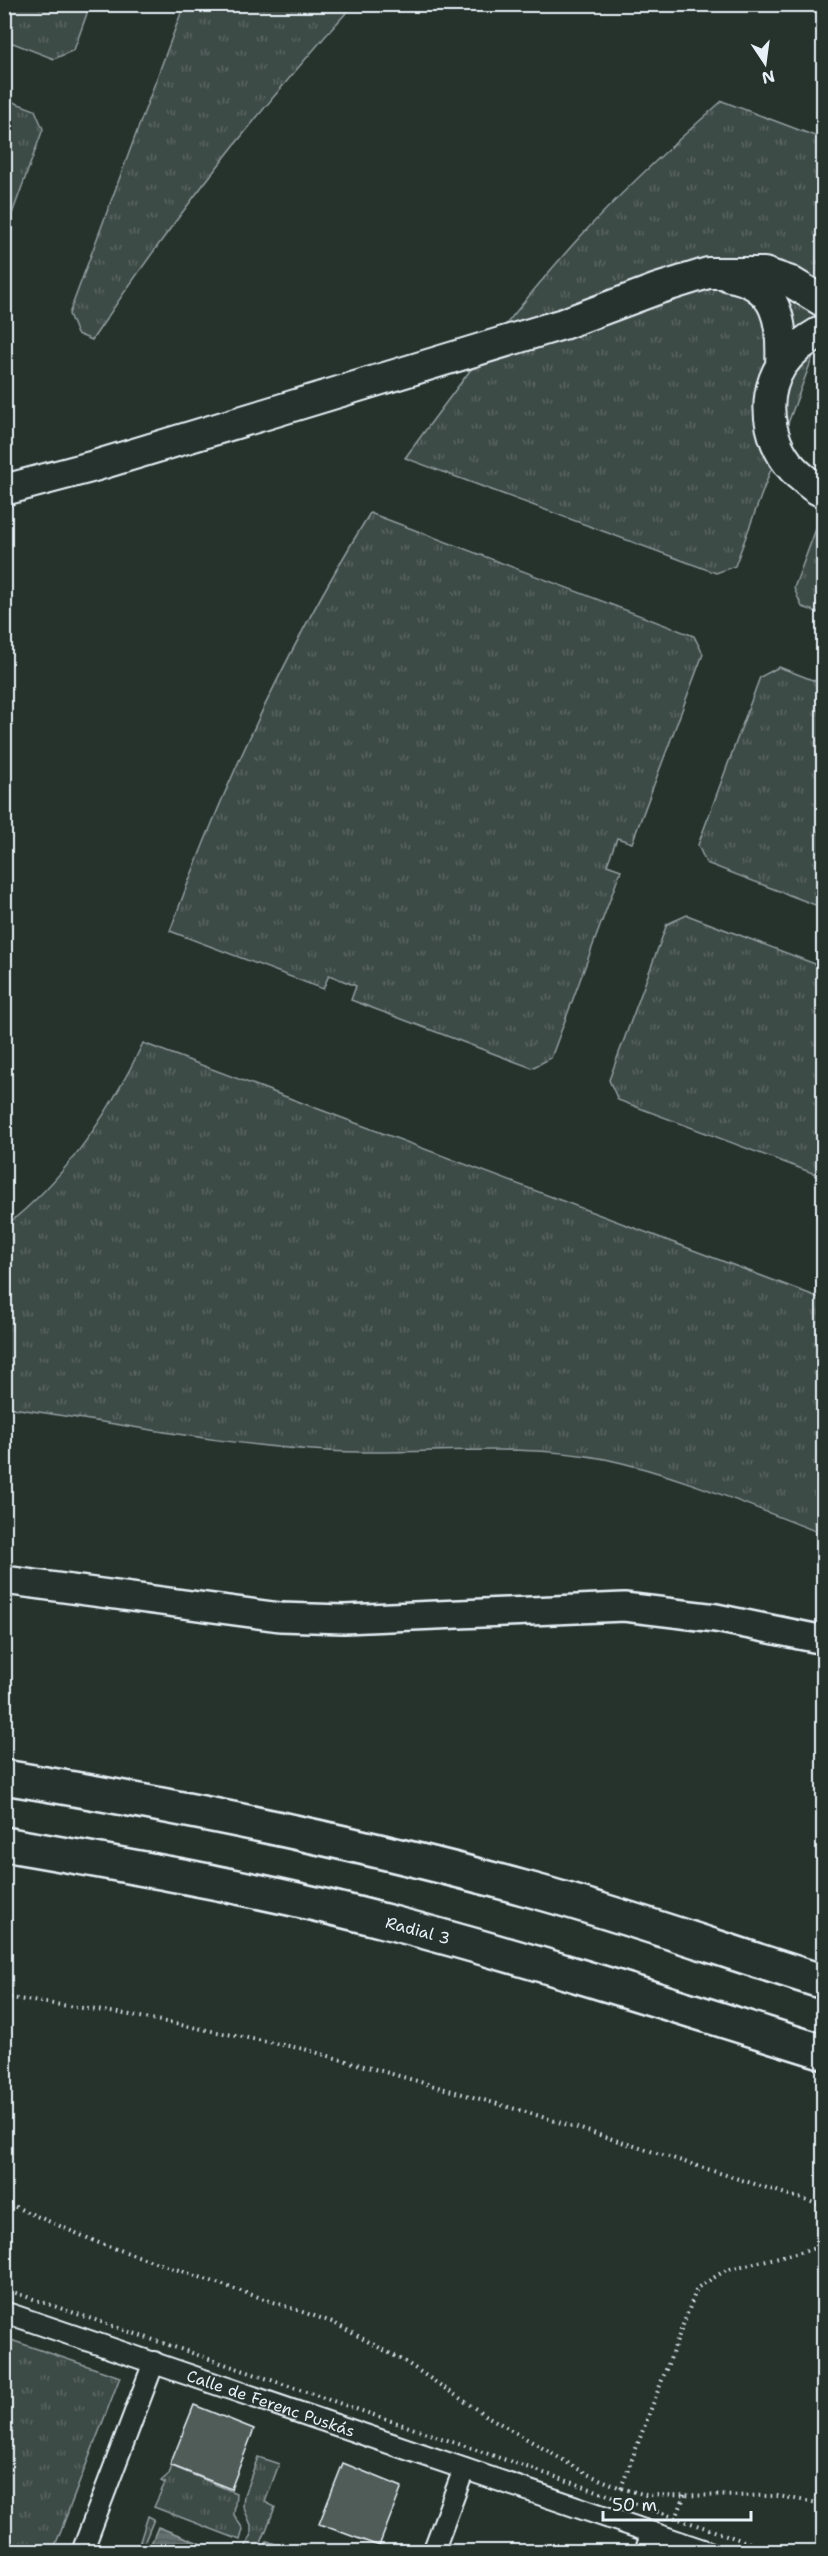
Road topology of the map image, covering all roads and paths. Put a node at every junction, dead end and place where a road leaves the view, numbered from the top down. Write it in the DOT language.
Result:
graph roads {
  1 [pos="708,273"];
  2 [pos="824,302"];
  3 [pos="824,330"];
  4 [pos="782,366"];
  5 [pos="4,490"];
  6 [pos="824,492"];
  7 [pos="4,1580"];
  8 [pos="824,1640"];
  9 [pos="4,1777"];
  10 [pos="4,1844"];
  11 [pos="824,1982"];
  12 [pos="4,1997"];
  13 [pos="824,2052"];
  14 [pos="4,2202"];
  15 [pos="824,2206"];
  16 [pos="824,2246"];
  17 [pos="4,2289"];
  18 [pos="4,2312"];
  19 [pos="154,2362"];
  20 [pos="464,2469"];
  21 [pos="621,2488"];
  22 [pos="685,2494"];
  23 [pos="824,2504"];
  24 [pos="676,2517"];
  25 [pos="674,2525"];
  26 [pos="649,2542"];
  27 [pos="82,2552"];
  28 [pos="433,2552"];
  29 [pos="709,2552"];
  30 [pos="776,2552"];
  1 -- 2 [label="main road"];
  1 -- 4 [label="main road"];
  1 -- 5 [label="main road"];
  3 -- 4 [label="main road"];
  4 -- 6 [label="main road"];
  7 -- 8 [label="street"];
  9 -- 11 [label="highway"];
  10 -- 13 [label="highway, Radial 3"];
  12 -- 15 [label="path"];
  14 -- 21 [label="path"];
  16 -- 21 [label="path"];
  17 -- 24 [label="path"];
  18 -- 19 [label="street, Calle de Ferenc Puskás"];
  19 -- 20 [label="street, Calle de Ferenc Puskás"];
  19 -- 27 [label="street"];
  20 -- 26 [label="street, Calle de Ferenc Puskás"];
  20 -- 28 [label="street"];
  21 -- 22 [label="path"];
  22 -- 23 [label="path"];
  22 -- 24 [label="path"];
  24 -- 25 [label="path"];
  24 -- 30 [label="path"];
  26 -- 29 [label="street, Calle de Ferenc Puskás"];
}
